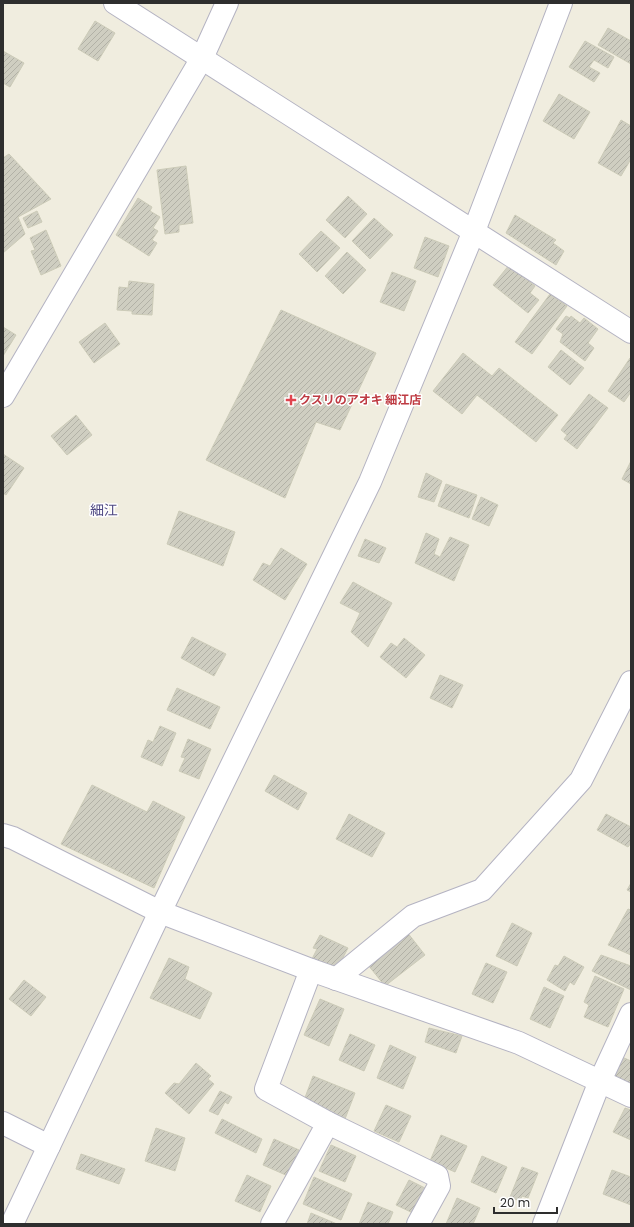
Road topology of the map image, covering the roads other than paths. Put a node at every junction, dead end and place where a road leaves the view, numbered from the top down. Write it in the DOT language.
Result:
graph roads {
  1 [pos="115,3"];
  2 [pos="227,3"];
  3 [pos="561,3"];
  4 [pos="202,58"];
  5 [pos="474,231"];
  6 [pos="631,332"];
  7 [pos="3,396"];
  8 [pos="631,682"];
  9 [pos="3,835"];
  10 [pos="160,912"];
  11 [pos="311,970"];
  12 [pos="336,979"];
  13 [pos="631,1014"];
  14 [pos="623,1051"];
  15 [pos="600,1081"];
  16 [pos="631,1096"];
  17 [pos="3,1123"];
  18 [pos="328,1123"];
  19 [pos="49,1146"];
  20 [pos="12,1224"];
  21 [pos="272,1224"];
  22 [pos="418,1224"];
  23 [pos="544,1224"];
  1 -- 4 [label="street"];
  2 -- 4 [label="street"];
  3 -- 5 [label="street"];
  4 -- 5 [label="street"];
  4 -- 7 [label="street"];
  5 -- 6 [label="street"];
  5 -- 10 [label="street"];
  8 -- 12 [label="street"];
  9 -- 10 [label="street"];
  10 -- 11 [label="street"];
  10 -- 19 [label="street"];
  11 -- 12 [label="street"];
  11 -- 18 [label="street"];
  12 -- 15 [label="street"];
  13 -- 14 [label="street"];
  14 -- 15 [label="street"];
  15 -- 16 [label="street"];
  15 -- 23 [label="street"];
  17 -- 19 [label="street"];
  18 -- 21 [label="street"];
  18 -- 22 [label="street"];
  19 -- 20 [label="street"];
}
